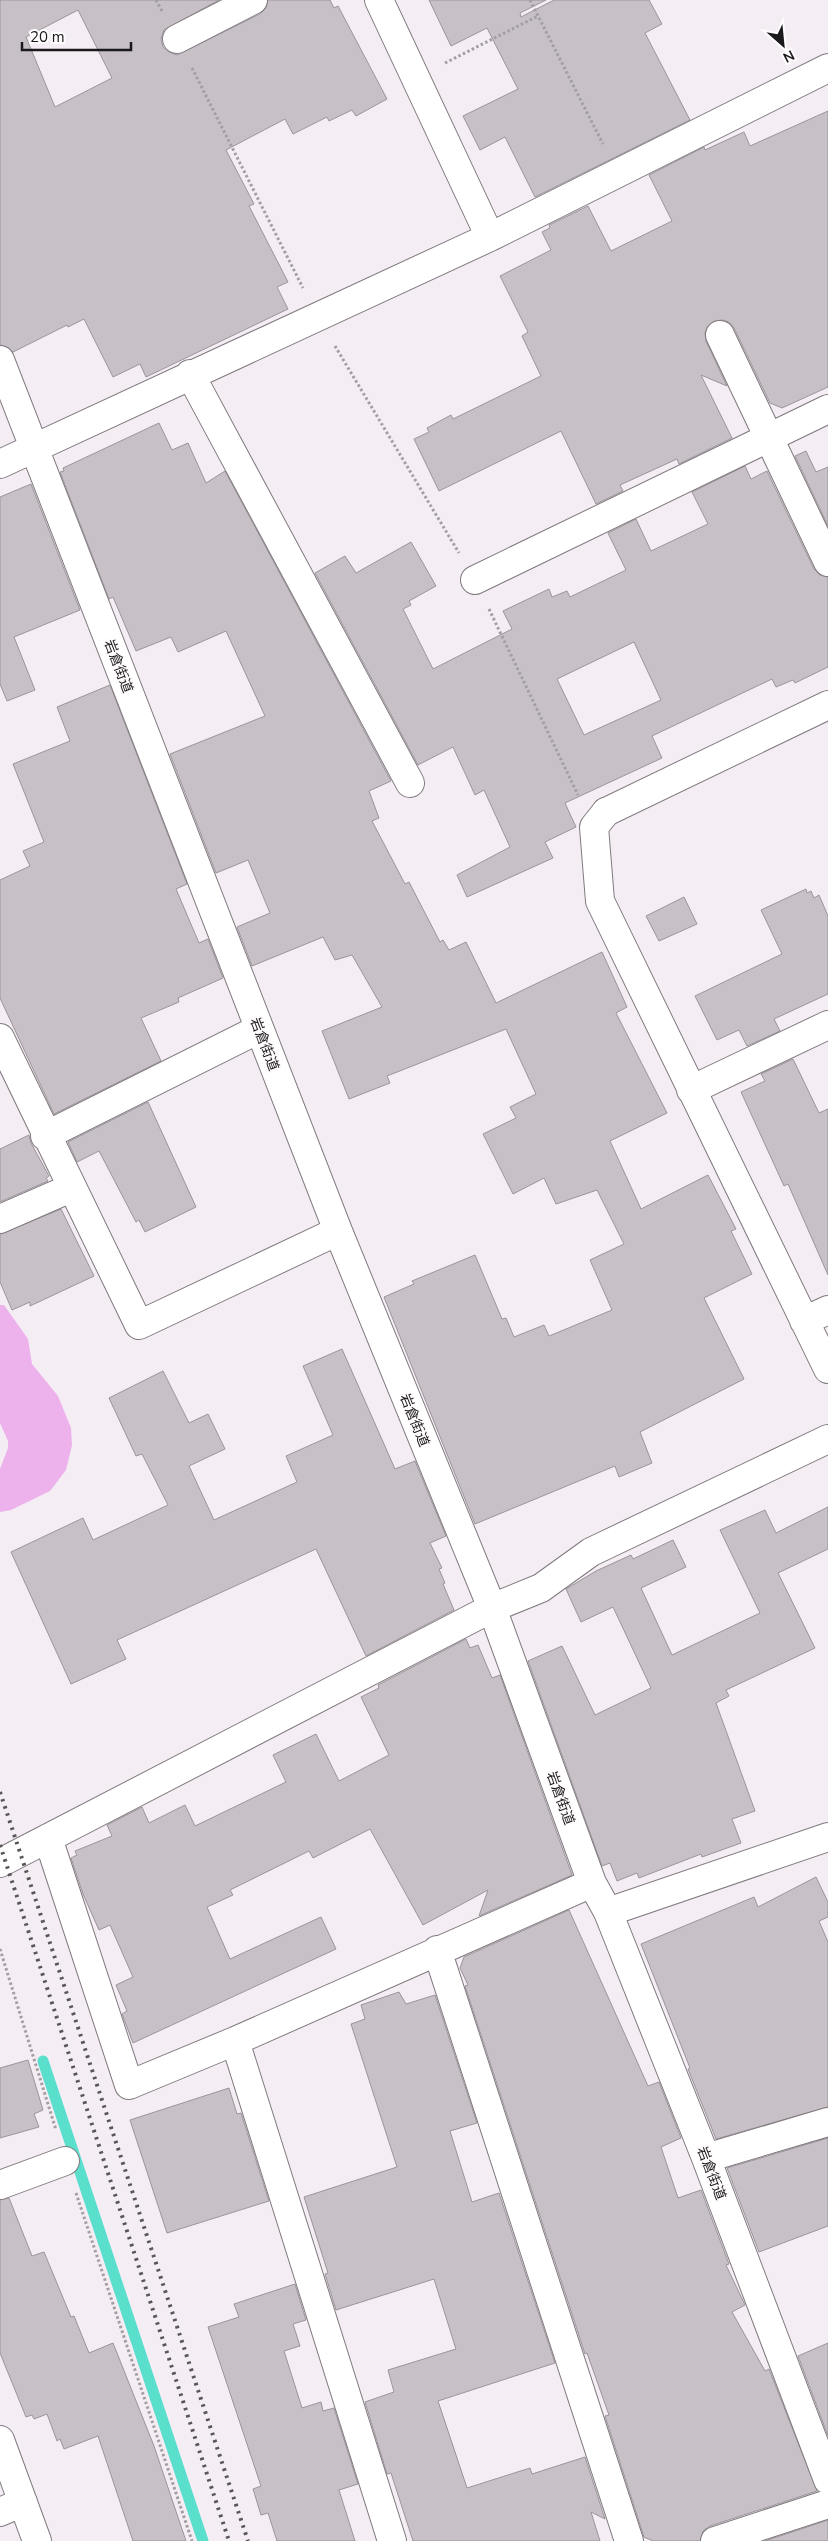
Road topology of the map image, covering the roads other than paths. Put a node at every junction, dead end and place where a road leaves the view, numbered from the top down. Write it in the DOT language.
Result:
graph roads {
  1 [pos="253,0"];
  2 [pos="379,0"];
  3 [pos="177,39"];
  4 [pos="828,68"];
  5 [pos="490,237"];
  6 [pos="720,335"];
  7 [pos="0,360"];
  8 [pos="190,374"];
  9 [pos="828,409"];
  10 [pos="769,438"];
  11 [pos="34,446"];
  12 [pos="0,464"];
  13 [pos="828,562"];
  14 [pos="475,580"];
  15 [pos="828,705"];
  16 [pos="410,782"];
  17 [pos="828,1025"];
  18 [pos="259,1029"];
  19 [pos="0,1038"];
  20 [pos="691,1090"];
  21 [pos="46,1136"];
  22 [pos="71,1188"];
  23 [pos="0,1219"];
  24 [pos="338,1231"];
  25 [pos="816,1316"];
  26 [pos="828,1369"];
  27 [pos="828,1438"];
  28 [pos="492,1608"];
  29 [pos="48,1838"];
  30 [pos="826,1842"];
  31 [pos="0,1863"];
  32 [pos="592,1883"];
  33 [pos="608,1912"];
  34 [pos="438,1950"];
  35 [pos="235,2041"];
  36 [pos="828,2122"];
  37 [pos="706,2158"];
  38 [pos="65,2161"];
  39 [pos="0,2185"];
  40 [pos="0,2440"];
  41 [pos="828,2480"];
  42 [pos="828,2504"];
  43 [pos="12,2507"];
  44 [pos="37,2541"];
  45 [pos="392,2541"];
  46 [pos="628,2541"];
  47 [pos="715,2541"];
  1 -- 3 [label="street"];
  2 -- 5 [label="street"];
  4 -- 5 [label="street"];
  5 -- 8 [label="street"];
  6 -- 10 [label="street"];
  7 -- 11 [label="street, 岩倉街道"];
  8 -- 11 [label="street"];
  8 -- 16 [label="street"];
  9 -- 10 [label="street"];
  10 -- 13 [label="street"];
  10 -- 14 [label="street"];
  11 -- 12 [label="street"];
  11 -- 18 [label="street, 岩倉街道"];
  15 -- 20 [label="street"];
  17 -- 20 [label="street"];
  18 -- 21 [label="street"];
  18 -- 24 [label="street, 岩倉街道"];
  19 -- 21 [label="street"];
  20 -- 25 [label="street"];
  21 -- 22 [label="street"];
  22 -- 23 [label="street"];
  22 -- 24 [label="street"];
  24 -- 28 [label="street, 岩倉街道"];
  25 -- 26 [label="street"];
  27 -- 28 [label="street"];
  28 -- 29 [label="street"];
  28 -- 32 [label="street, 岩倉街道"];
  29 -- 31 [label="street"];
  29 -- 35 [label="street"];
  30 -- 33 [label="street"];
  32 -- 33 [label="street, 岩倉街道"];
  32 -- 34 [label="street"];
  33 -- 37 [label="street, 岩倉街道"];
  34 -- 35 [label="street"];
  34 -- 46 [label="street"];
  35 -- 45 [label="street"];
  36 -- 37 [label="street"];
  37 -- 41 [label="street, 岩倉街道"];
  38 -- 39 [label="street"];
  40 -- 43 [label="street"];
  42 -- 47 [label="street"];
  43 -- 44 [label="street"];
}
